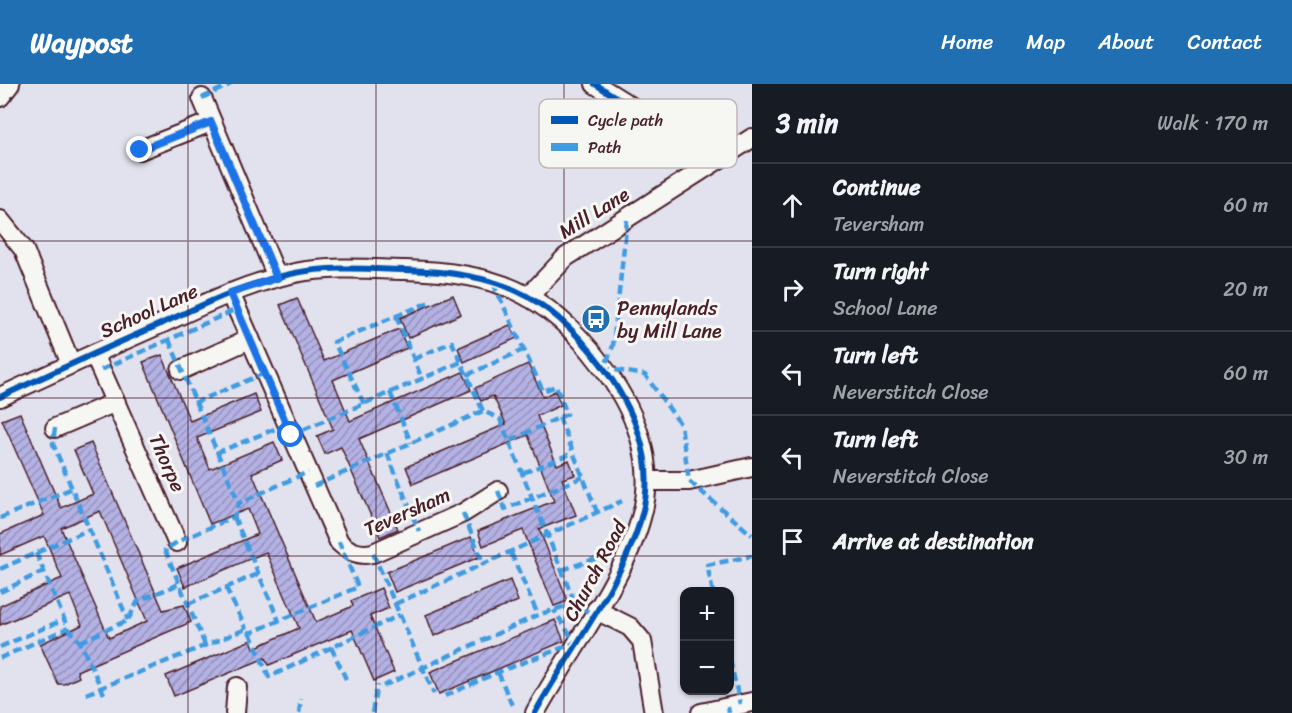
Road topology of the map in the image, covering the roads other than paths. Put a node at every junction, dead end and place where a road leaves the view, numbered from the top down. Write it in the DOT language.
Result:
graph roads {
  1 [pos="10,84"];
  2 [pos="595,84"];
  3 [pos="0,97"];
  4 [pos="202,98"];
  5 [pos="619,99"];
  6 [pos="211,122"];
  7 [pos="752,138"];
  8 [pos="737,147"];
  9 [pos="140,150"];
  10 [pos="705,168"];
  11 [pos="0,220"];
  12 [pos="277,278"];
  13 [pos="230,293"];
  14 [pos="528,297"];
  15 [pos="250,339"];
  16 [pos="94,354"];
  17 [pos="71,364"];
  18 [pos="181,370"];
  19 [pos="0,397"];
  20 [pos="116,402"];
  21 [pos="55,428"];
  22 [pos="752,467"];
  23 [pos="647,482"];
  24 [pos="498,491"];
  25 [pos="177,542"];
  26 [pos="596,610"];
  27 [pos="237,687"];
  28 [pos="752,702"];
  29 [pos="235,713"];
  30 [pos="535,713"];
  31 [pos="654,713"];
  32 [pos="701,713"];
  1 -- 3 [label="street"];
  2 -- 5 [label="street"];
  4 -- 6 [label="street"];
  6 -- 9 [label="street"];
  6 -- 12 [label="street"];
  7 -- 8 [label="street, Mill Lane"];
  10 -- 14 [label="street, Mill Lane"];
  11 -- 17 [label="street"];
  12 -- 13 [label="street, School Lane"];
  12 -- 14 [label="street, School Lane"];
  13 -- 15 [label="street, Teversham"];
  13 -- 16 [label="street, School Lane"];
  14 -- 23 [label="street, Church Road"];
  15 -- 18 [label="street"];
  15 -- 24 [label="street, Teversham"];
  16 -- 17 [label="street, School Lane"];
  16 -- 20 [label="street, Thorpe"];
  17 -- 19 [label="street, School Lane"];
  20 -- 21 [label="street"];
  20 -- 25 [label="street, Thorpe"];
  22 -- 23 [label="street"];
  23 -- 26 [label="street, Church Road"];
  26 -- 30 [label="street, Church Road"];
  26 -- 31 [label="street"];
  27 -- 29 [label="street"];
  28 -- 32 [label="street"];
}
